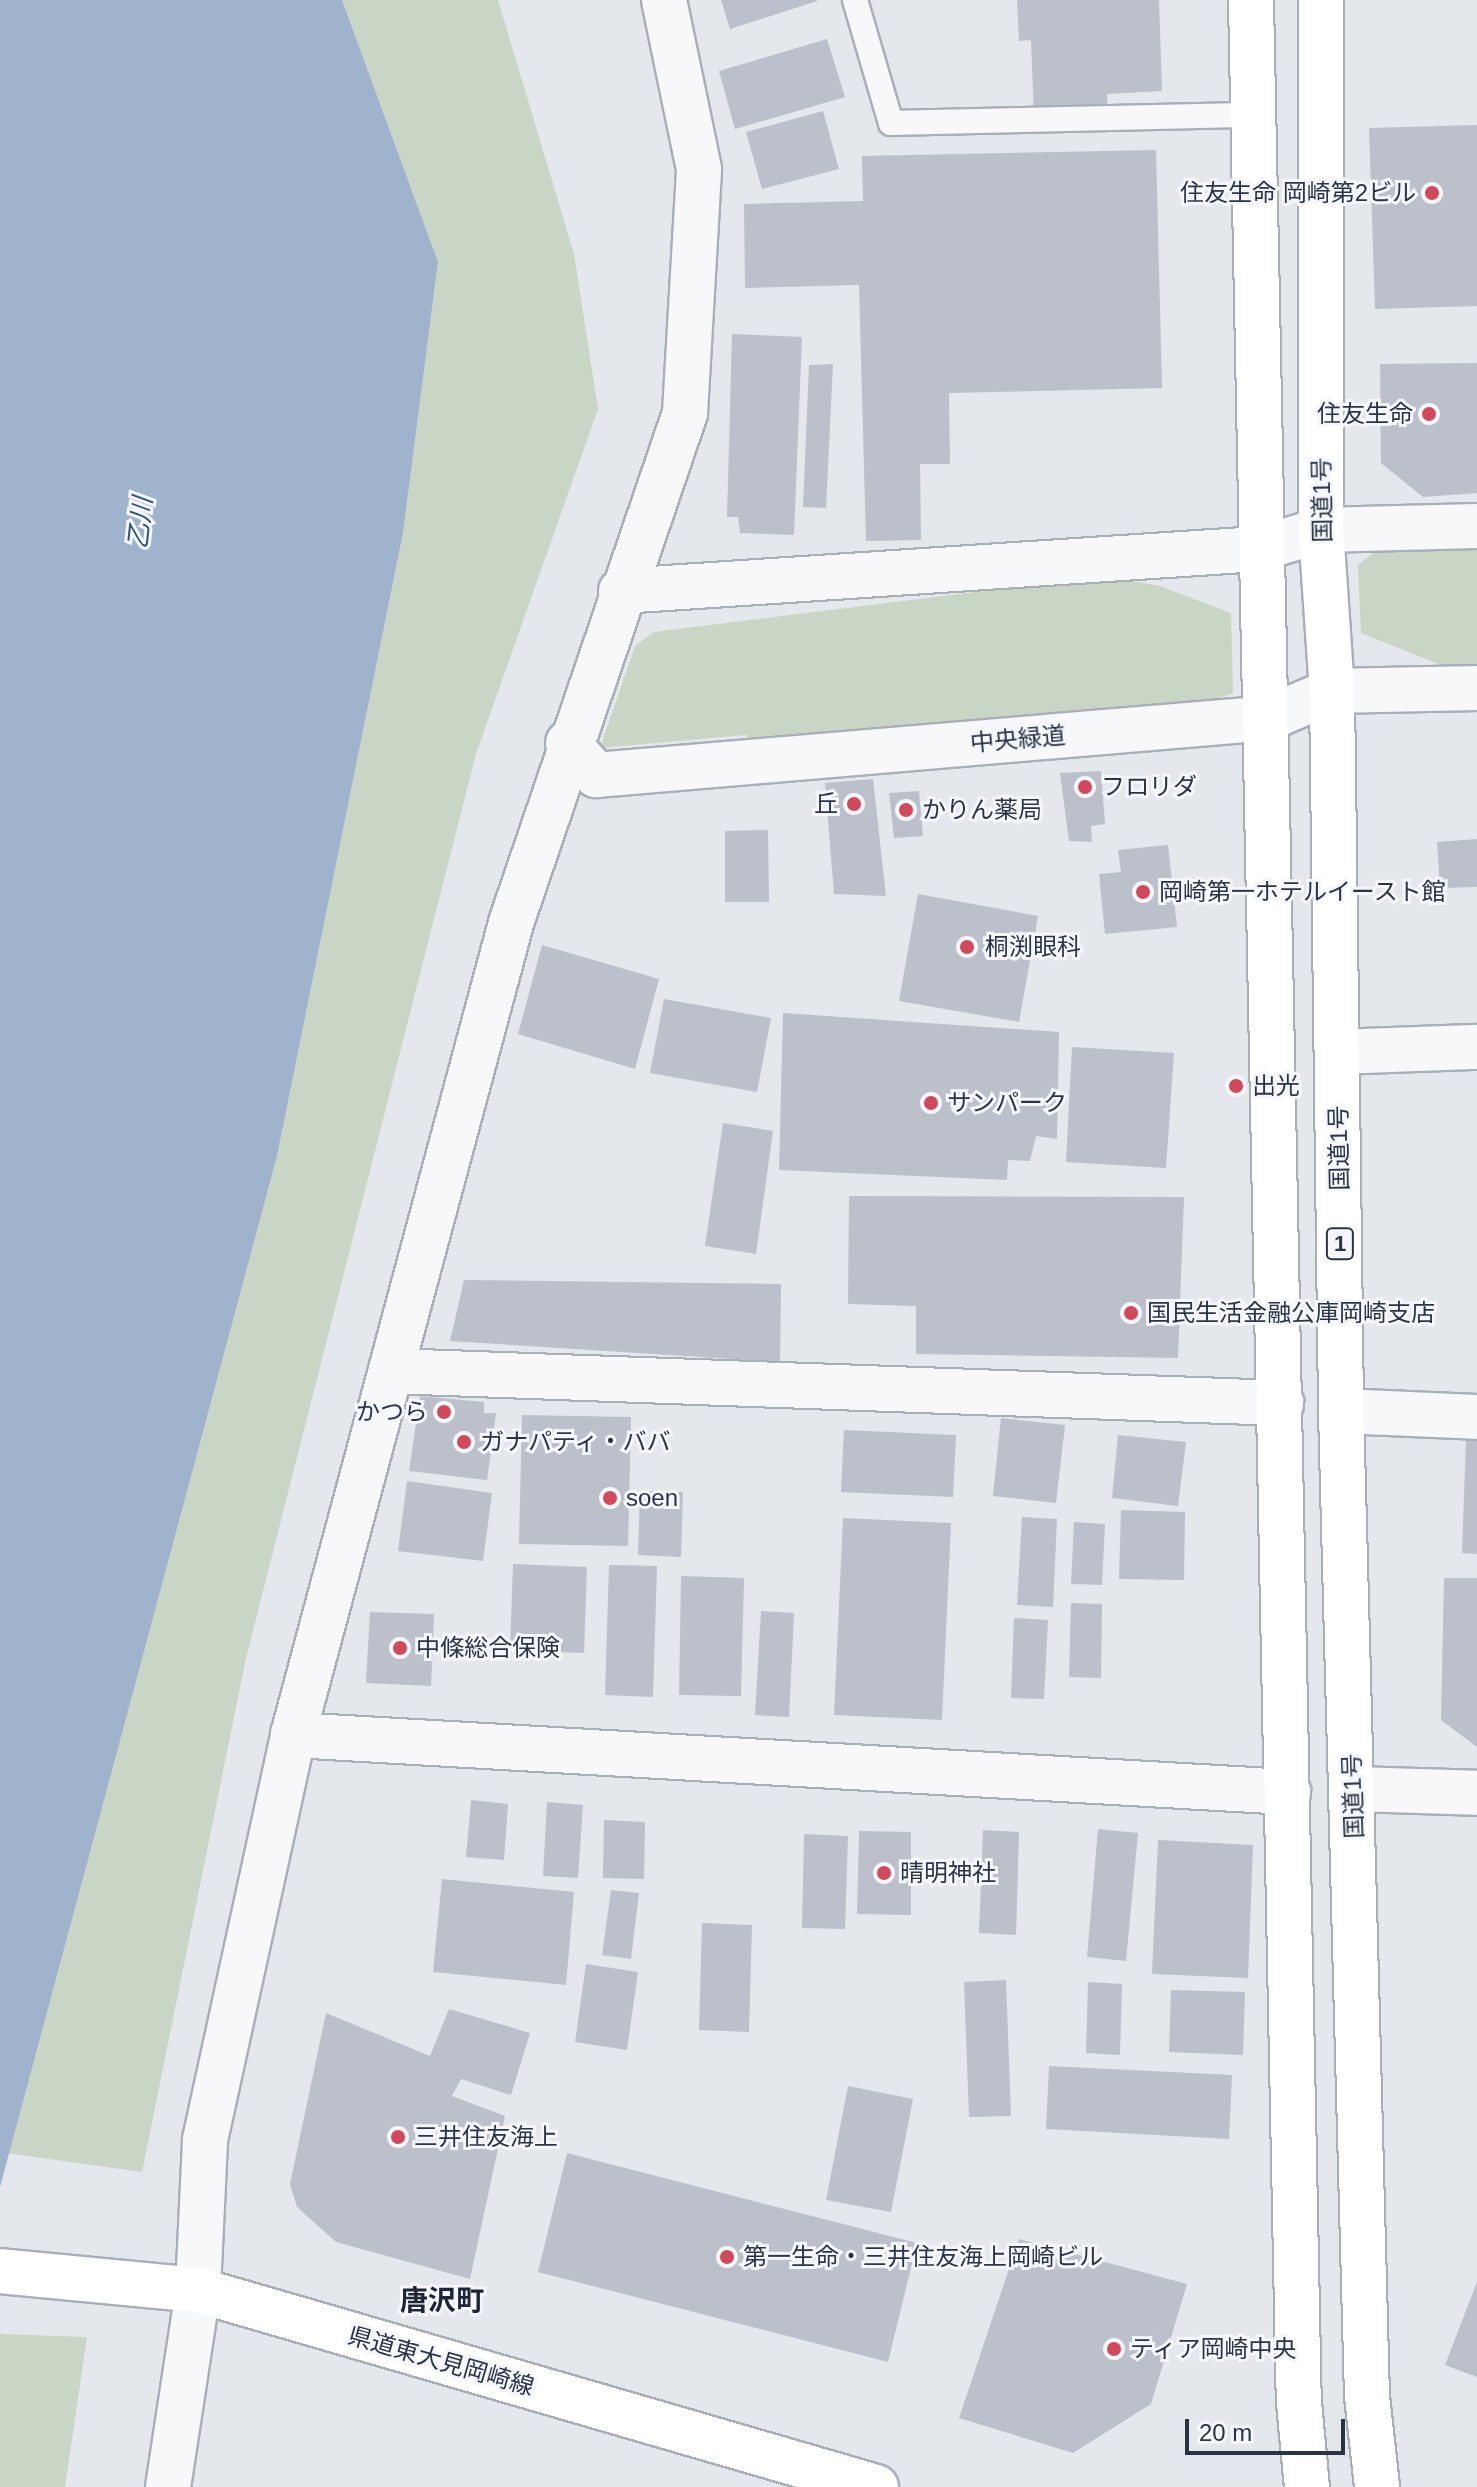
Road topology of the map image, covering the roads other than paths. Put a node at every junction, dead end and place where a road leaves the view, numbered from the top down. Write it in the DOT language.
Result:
graph roads {
  1 [pos="664,0"];
  2 [pos="855,0"];
  3 [pos="1251,0"];
  4 [pos="1321,0"];
  5 [pos="1253,115"];
  6 [pos="1477,526"];
  7 [pos="1321,530"];
  8 [pos="1259,549"];
  9 [pos="621,591"];
  10 [pos="1477,688"];
  11 [pos="1332,691"];
  12 [pos="1269,718"];
  13 [pos="568,743"];
  14 [pos="1477,1047"];
  15 [pos="1338,1052"];
  16 [pos="391,1371"];
  17 [pos="1281,1403"];
  18 [pos="1341,1411"];
  19 [pos="1477,1417"];
  20 [pos="293,1735"];
  21 [pos="1353,1789"];
  22 [pos="1288,1792"];
  23 [pos="1477,1793"];
  24 [pos="0,2271"];
  25 [pos="198,2290"];
  26 [pos="168,2487"];
  27 [pos="876,2487"];
  28 [pos="1307,2487"];
  29 [pos="1377,2487"];
  1 -- 9 [label="street"];
  2 -- 5 [label="lane"];
  3 -- 5 [label="main road"];
  4 -- 7 [label="main road, 国道1号 / 1"];
  5 -- 8 [label="main road"];
  6 -- 7 [label="street"];
  7 -- 8 [label="street"];
  7 -- 11 [label="main road, 国道1号 / 1"];
  8 -- 9 [label="street"];
  8 -- 12 [label="main road"];
  9 -- 13 [label="street"];
  10 -- 11 [label="street, 中央緑道"];
  11 -- 12 [label="street, 中央緑道"];
  11 -- 15 [label="main road, 国道1号 / 1"];
  12 -- 13 [label="street, 中央緑道"];
  12 -- 17 [label="main road"];
  13 -- 16 [label="street"];
  14 -- 15 [label="street"];
  15 -- 18 [label="main road, 国道1号 / 1"];
  16 -- 17 [label="street"];
  16 -- 20 [label="street"];
  17 -- 22 [label="main road"];
  18 -- 19 [label="street"];
  18 -- 21 [label="main road, 国道1号 / 1"];
  20 -- 22 [label="street"];
  20 -- 25 [label="street"];
  21 -- 23 [label="street"];
  21 -- 29 [label="main road, 国道1号 / 1"];
  22 -- 28 [label="main road"];
  24 -- 25 [label="main road, 県道東大見岡崎線"];
  25 -- 26 [label="street"];
  25 -- 27 [label="main road, 県道東大見岡崎線"];
}
